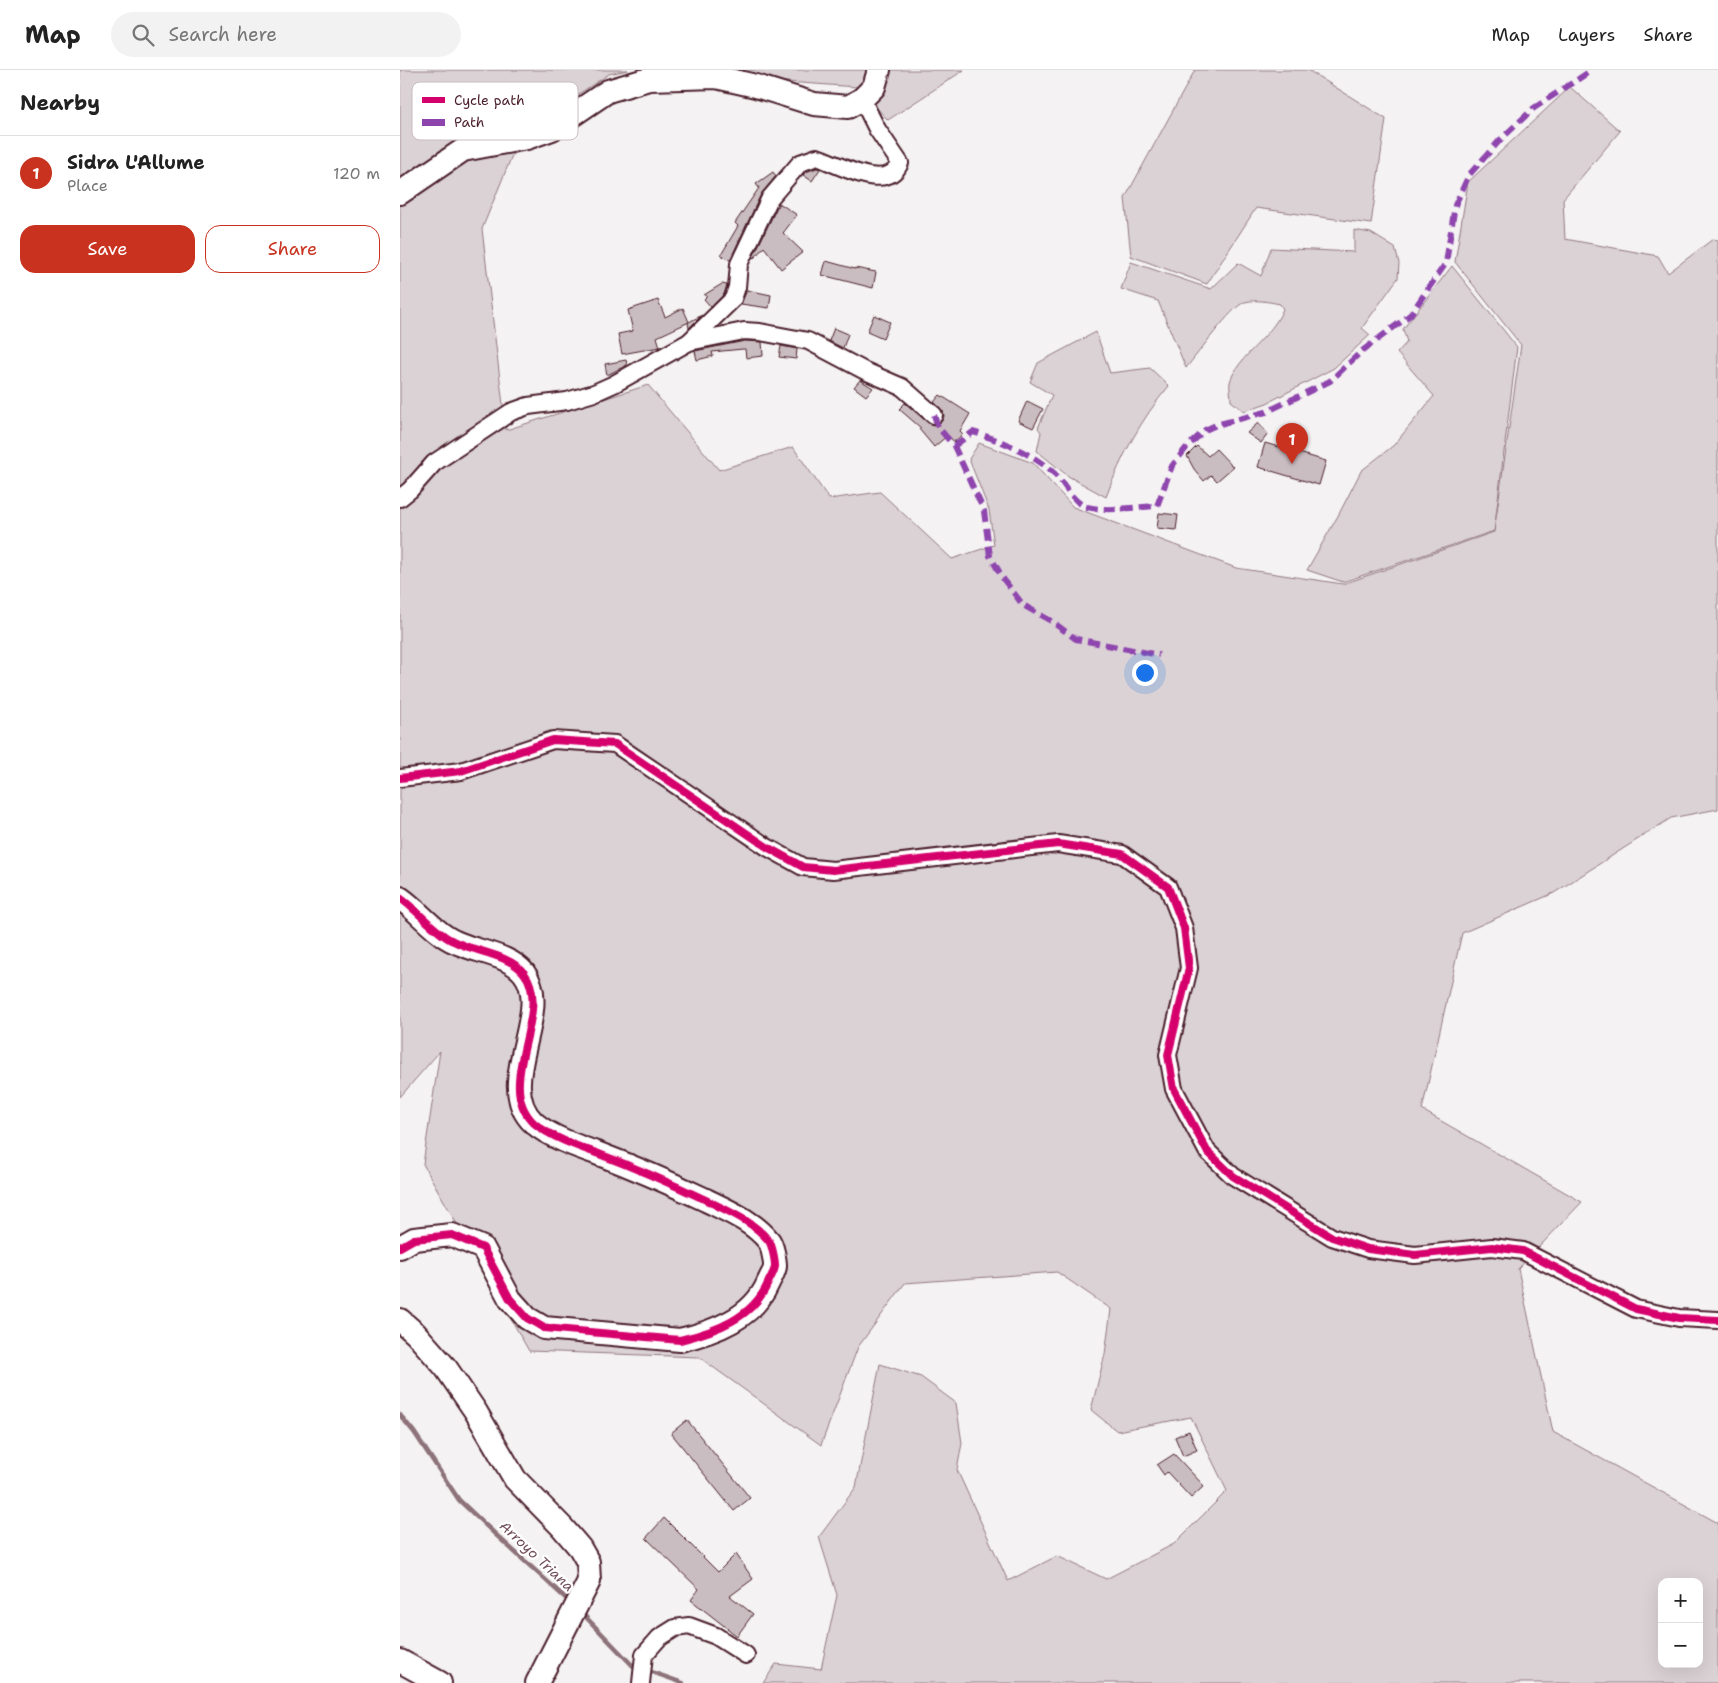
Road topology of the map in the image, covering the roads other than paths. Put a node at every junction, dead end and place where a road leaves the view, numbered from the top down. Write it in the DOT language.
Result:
graph roads {
  1 [pos="879,70"];
  2 [pos="862,99"];
  3 [pos="578,111"];
  4 [pos="516,140"];
  5 [pos="400,193"];
  6 [pos="689,342"];
  7 [pos="934,415"];
  8 [pos="400,498"];
  9 [pos="400,778"];
  10 [pos="400,898"];
  11 [pos="400,1248"];
  12 [pos="400,1320"];
  13 [pos="1718,1320"];
  14 [pos="746,1655"];
  15 [pos="400,1661"];
  16 [pos="641,1682"];
  17 [pos="440,1683"];
  18 [pos="537,1683"];
  1 -- 2 [label="street"];
  2 -- 3 [label="street"];
  2 -- 6 [label="street"];
  4 -- 5 [label="street"];
  6 -- 7 [label="street"];
  6 -- 8 [label="street"];
  9 -- 13 [label="street"];
  10 -- 11 [label="street"];
  12 -- 18 [label="street"];
  14 -- 16 [label="street"];
  15 -- 17 [label="street"];
}
